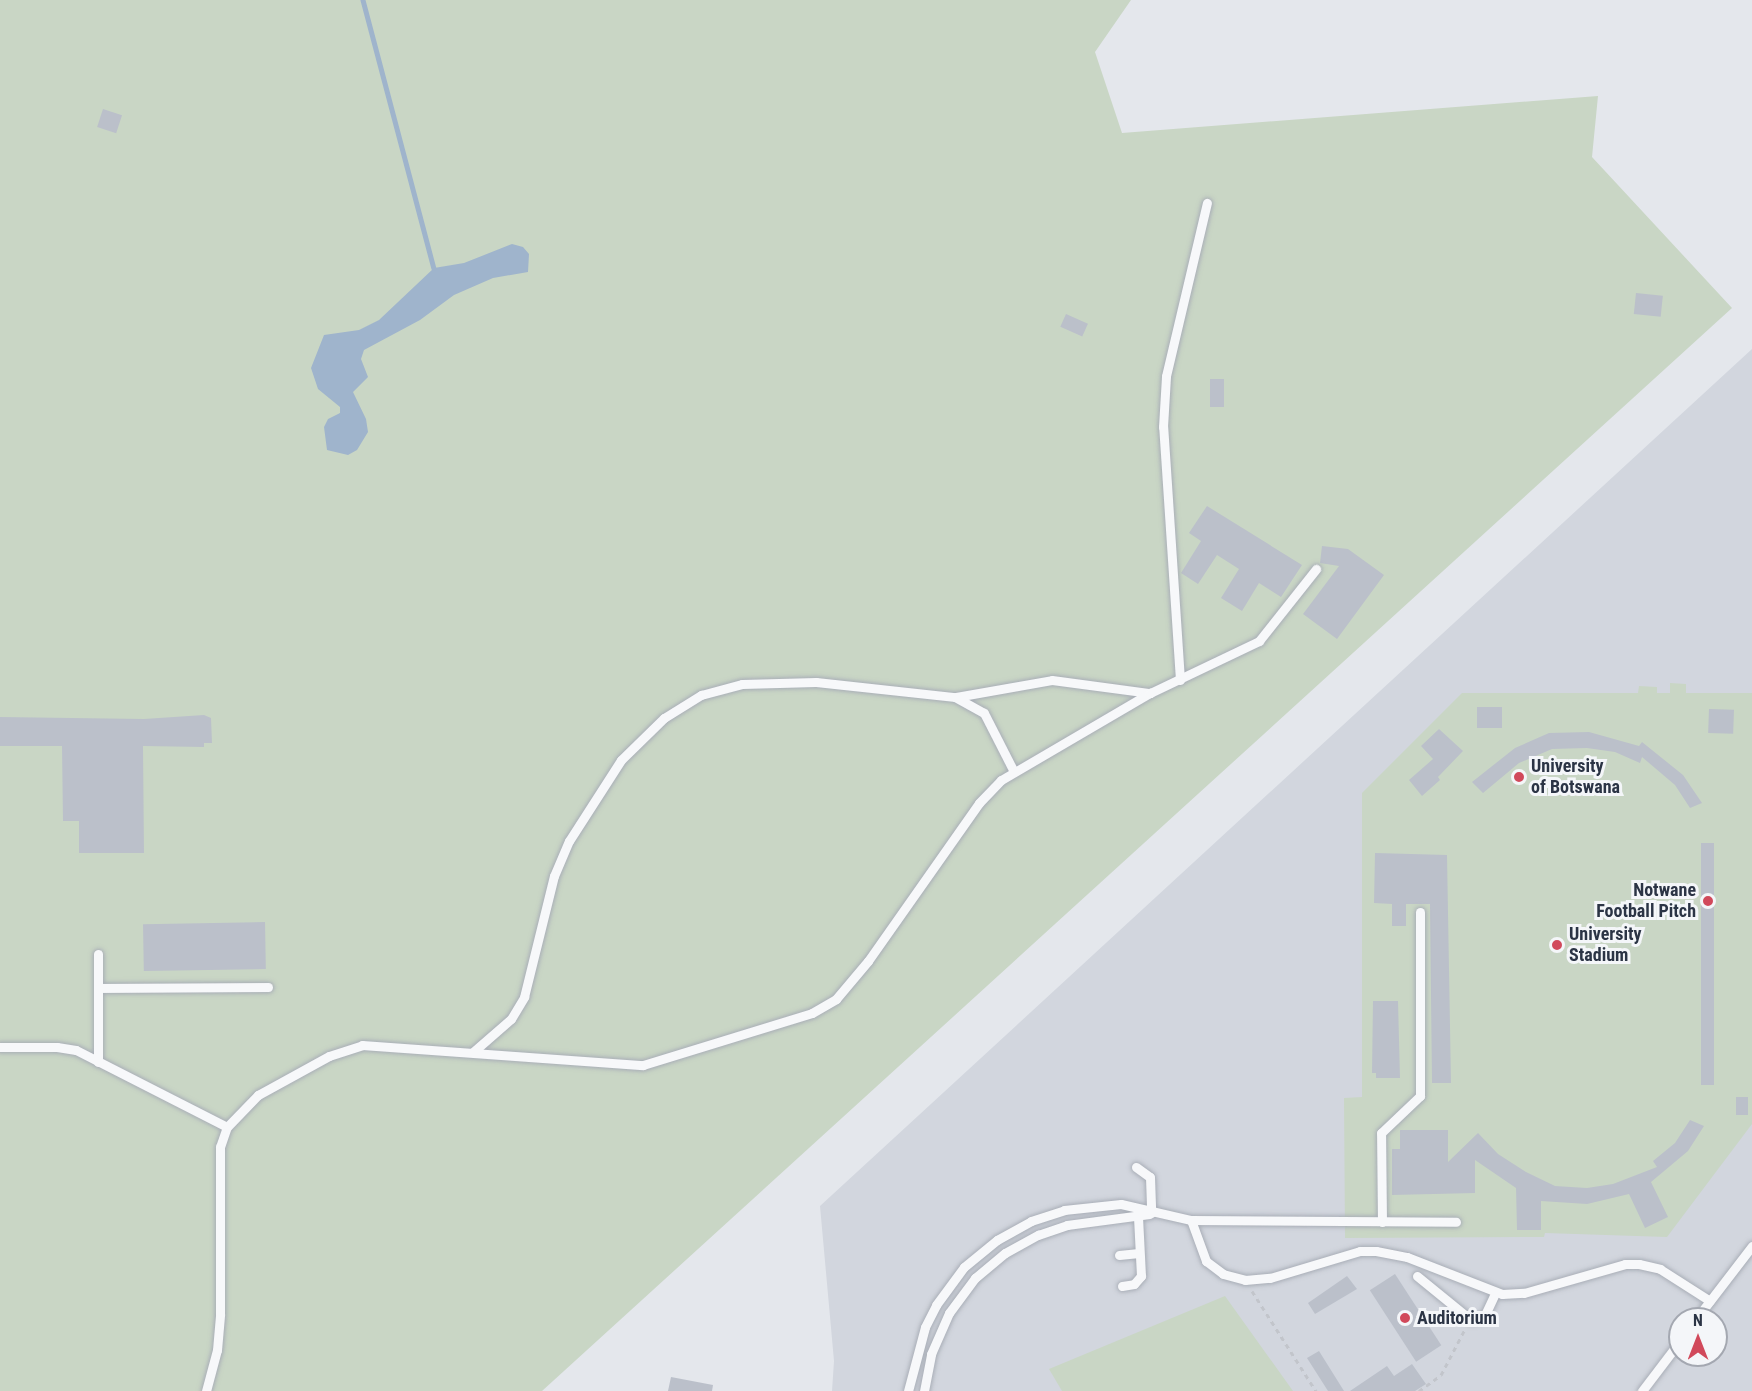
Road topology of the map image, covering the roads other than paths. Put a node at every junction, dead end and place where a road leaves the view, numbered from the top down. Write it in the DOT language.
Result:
graph roads {
  1 [pos="1206,203"];
  2 [pos="1317,569"];
  3 [pos="1180,680"];
  4 [pos="1149,693"];
  5 [pos="955,697"];
  6 [pos="1014,772"];
  7 [pos="1420,912"];
  8 [pos="98,954"];
  9 [pos="268,987"];
  10 [pos="98,988"];
  11 [pos="0,1047"];
  12 [pos="473,1052"];
  13 [pos="98,1062"];
  14 [pos="227,1127"];
  15 [pos="1136,1167"];
  16 [pos="1151,1213"];
  17 [pos="1138,1216"];
  18 [pos="1191,1220"];
  19 [pos="1382,1222"];
  20 [pos="1456,1222"];
  21 [pos="1752,1246"];
  22 [pos="1140,1253"];
  23 [pos="1119,1255"];
  24 [pos="1417,1276"];
  25 [pos="1122,1286"];
  26 [pos="1495,1293"];
  27 [pos="1710,1300"];
  28 [pos="1705,1307"];
  29 [pos="1668,1357"];
  30 [pos="206,1391"];
  31 [pos="908,1391"];
  32 [pos="924,1391"];
  33 [pos="1642,1391"];
  1 -- 3 [label="lane"];
  2 -- 3 [label="lane"];
  3 -- 4 [label="lane"];
  4 -- 5 [label="lane"];
  4 -- 6 [label="lane"];
  5 -- 6 [label="lane"];
  5 -- 12 [label="lane"];
  6 -- 12 [label="lane"];
  7 -- 19 [label="lane"];
  8 -- 10 [label="lane"];
  9 -- 10 [label="lane"];
  10 -- 13 [label="lane"];
  11 -- 13 [label="lane"];
  12 -- 14 [label="lane"];
  13 -- 14 [label="lane"];
  14 -- 30 [label="lane"];
  15 -- 16 [label="lane"];
  16 -- 17 [label="lane"];
  16 -- 18 [label="lane"];
  16 -- 31 [label="lane"];
  17 -- 22 [label="lane"];
  17 -- 32 [label="lane"];
  18 -- 19 [label="lane"];
  18 -- 26 [label="lane"];
  19 -- 20 [label="lane"];
  21 -- 27 [label="lane"];
  22 -- 23 [label="lane"];
  22 -- 25 [label="lane"];
  24 -- 26 [label="lane"];
  26 -- 27 [label="lane"];
  27 -- 28 [label="lane"];
  29 -- 33 [label="lane"];
}
